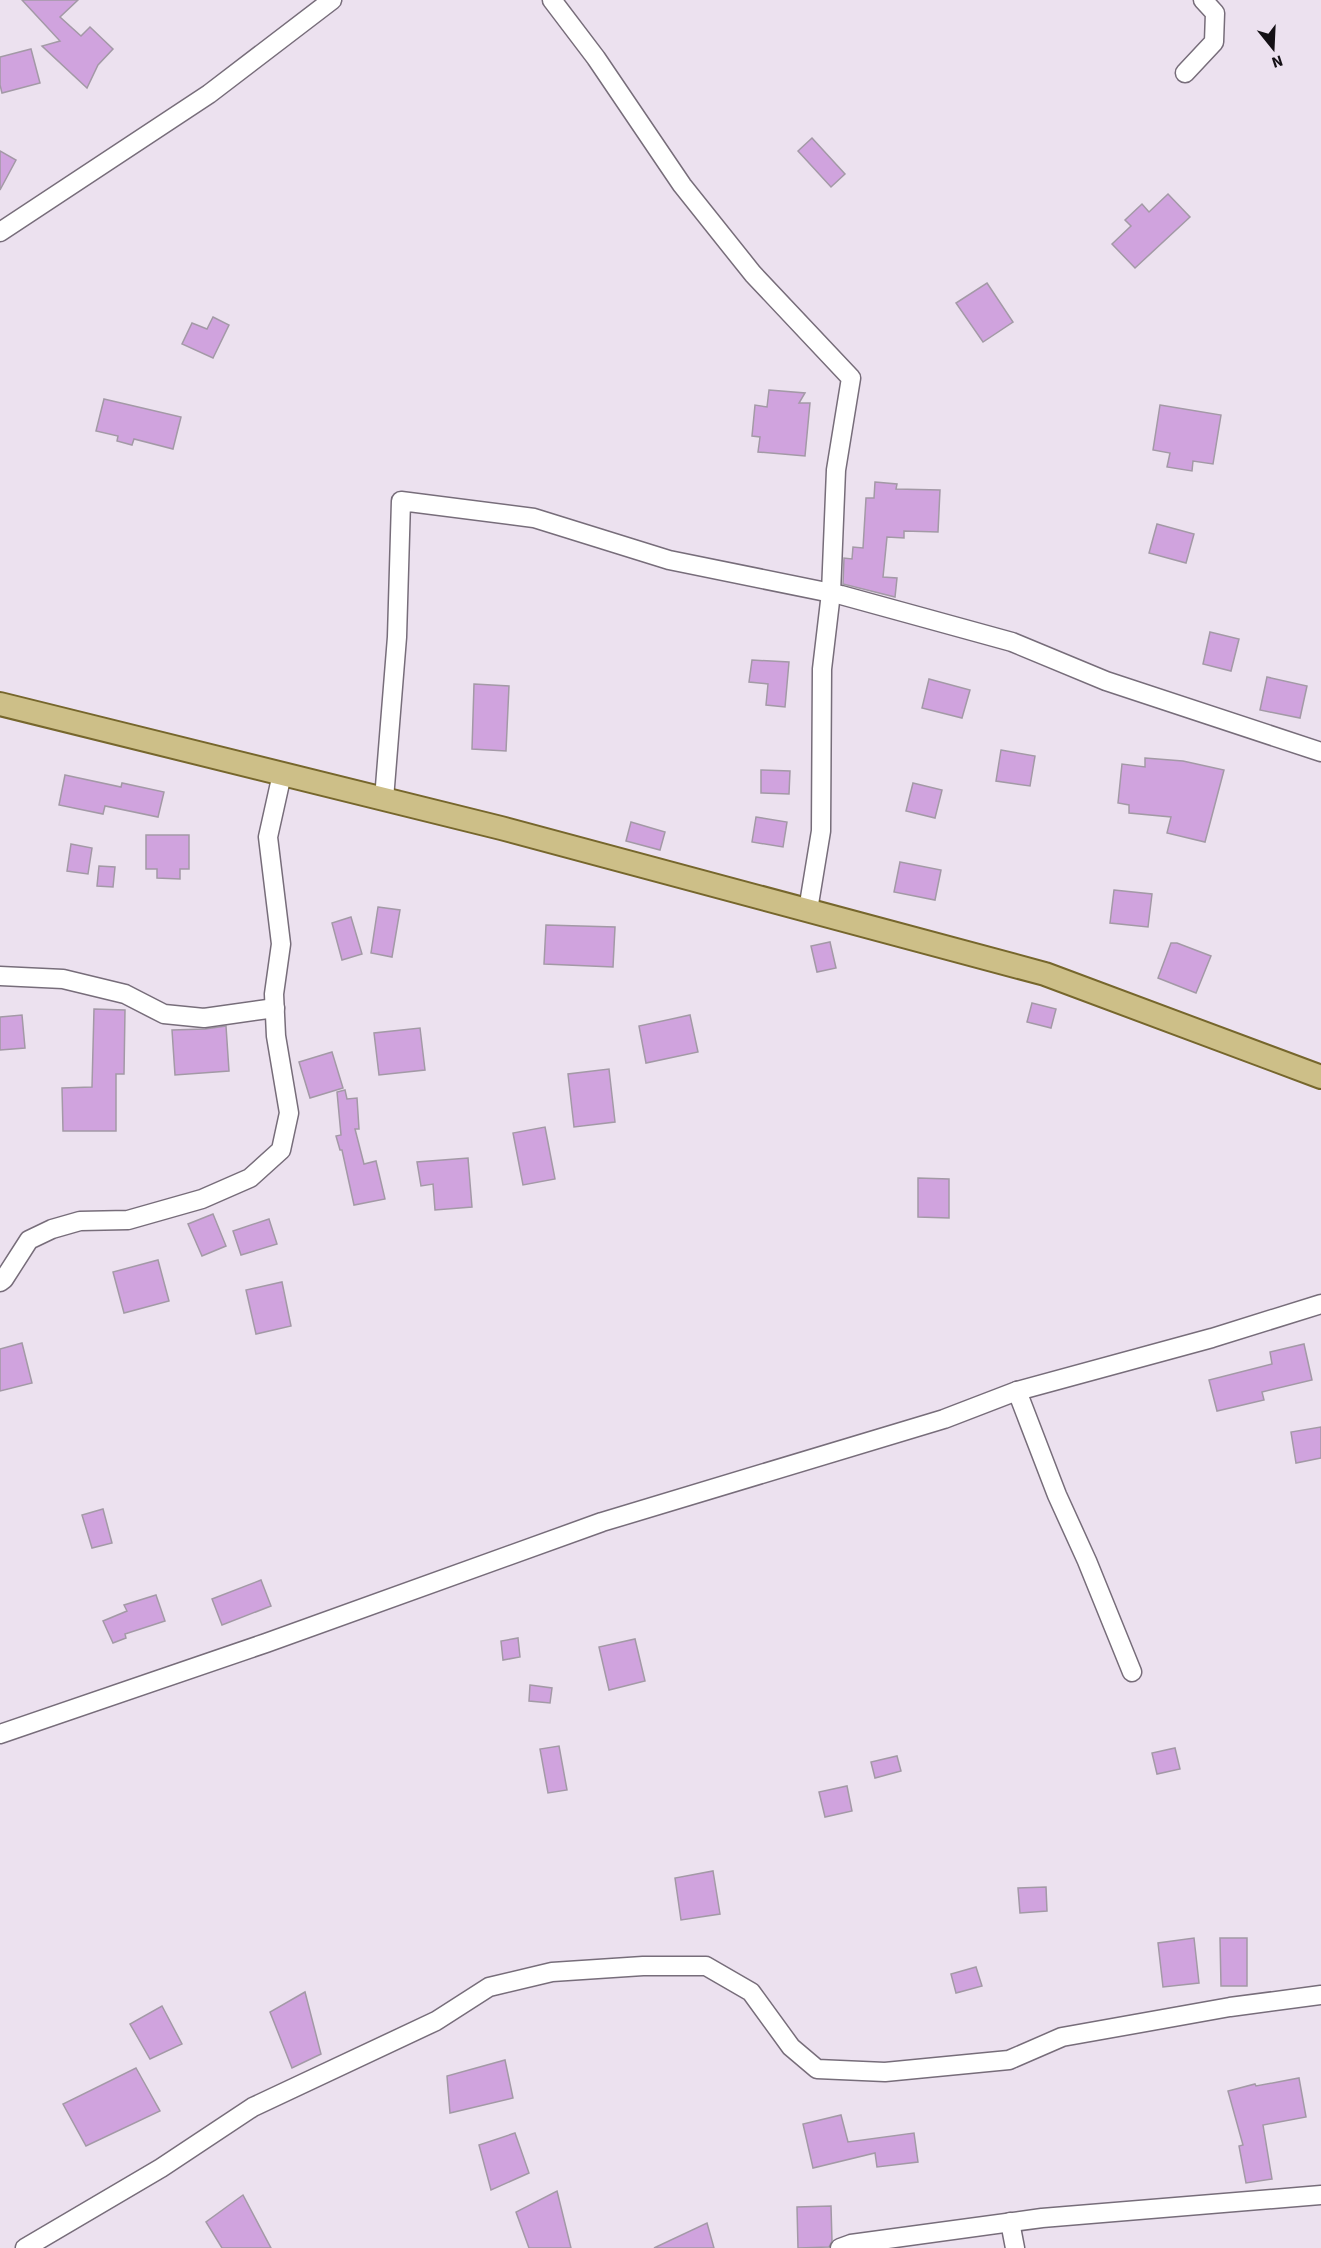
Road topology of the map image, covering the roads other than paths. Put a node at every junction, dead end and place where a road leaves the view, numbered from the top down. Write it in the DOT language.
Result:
graph roads {
  1 [pos="332,0"];
  2 [pos="552,0"];
  3 [pos="1203,0"];
  4 [pos="1185,73"];
  5 [pos="0,232"];
  6 [pos="831,593"];
  7 [pos="0,704"];
  8 [pos="1321,752"];
  9 [pos="282,774"];
  10 [pos="384,799"];
  11 [pos="808,910"];
  12 [pos="0,976"];
  13 [pos="275,1008"];
  14 [pos="1321,1077"];
  15 [pos="0,1282"];
  16 [pos="1321,1304"];
  17 [pos="1017,1391"];
  18 [pos="1132,1672"];
  19 [pos="0,1734"];
  20 [pos="1321,1995"];
  21 [pos="1321,2195"];
  22 [pos="1010,2222"];
  23 [pos="25,2248"];
  24 [pos="840,2248"];
  25 [pos="1015,2248"];
  1 -- 5 [label="street"];
  2 -- 6 [label="street"];
  3 -- 4 [label="street"];
  6 -- 8 [label="street"];
  6 -- 10 [label="street"];
  6 -- 11 [label="street"];
  7 -- 9 [label="main road"];
  9 -- 10 [label="main road"];
  9 -- 13 [label="street"];
  10 -- 11 [label="main road"];
  11 -- 14 [label="main road"];
  12 -- 13 [label="street"];
  13 -- 15 [label="street"];
  16 -- 17 [label="street"];
  17 -- 18 [label="street"];
  17 -- 19 [label="street"];
  20 -- 23 [label="street"];
  21 -- 22 [label="street"];
  22 -- 24 [label="street"];
  22 -- 25 [label="street"];
}
